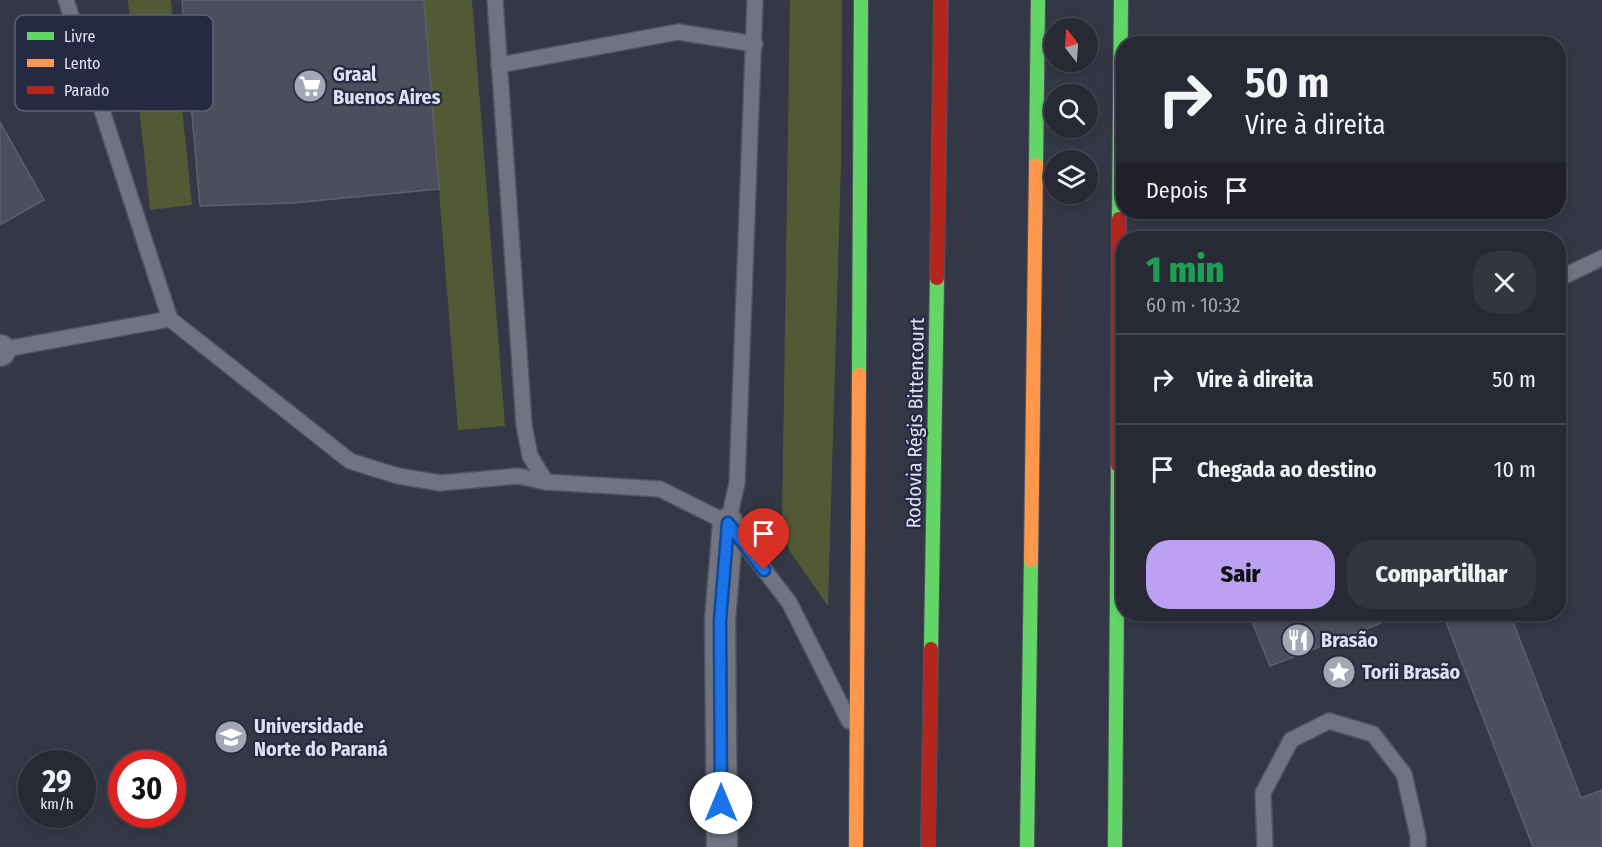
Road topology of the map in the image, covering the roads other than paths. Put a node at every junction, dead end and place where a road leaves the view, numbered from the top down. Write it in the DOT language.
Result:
graph roads {
  1 [pos="66,0"];
  2 [pos="495,0"];
  3 [pos="755,0"];
  4 [pos="861,0"];
  5 [pos="941,0"];
  6 [pos="1038,0"];
  7 [pos="1121,0"];
  8 [pos="71,15"];
  9 [pos="1121,36"];
  10 [pos="755,44"];
  11 [pos="499,65"];
  12 [pos="102,111"];
  13 [pos="1602,258"];
  14 [pos="1566,275"];
  15 [pos="170,319"];
  16 [pos="0,350"];
  17 [pos="546,482"];
  18 [pos="728,523"];
  19 [pos="1118,621"];
  20 [pos="857,737"];
  21 [pos="722,847"];
  22 [pos="856,847"];
  23 [pos="928,847"];
  24 [pos="1026,847"];
  25 [pos="1115,847"];
  26 [pos="1265,847"];
  27 [pos="1418,847"];
  1 -- 8 [label="lane"];
  2 -- 11 [label="lane"];
  3 -- 10 [label="lane"];
  4 -- 20 [label="main road"];
  5 -- 23 [label="main road, Rodovia Régis Bittencourt"];
  6 -- 24 [label="main road"];
  7 -- 9 [label="main road"];
  10 -- 11 [label="lane"];
  10 -- 18 [label="lane"];
  11 -- 17 [label="lane"];
  12 -- 15 [label="lane"];
  13 -- 14 [label="lane"];
  15 -- 16 [label="lane"];
  15 -- 17 [label="lane"];
  17 -- 18 [label="lane"];
  18 -- 20 [label="lane"];
  18 -- 21 [label="street"];
  19 -- 25 [label="main road"];
  20 -- 22 [label="main road"];
  26 -- 27 [label="lane"];
}
